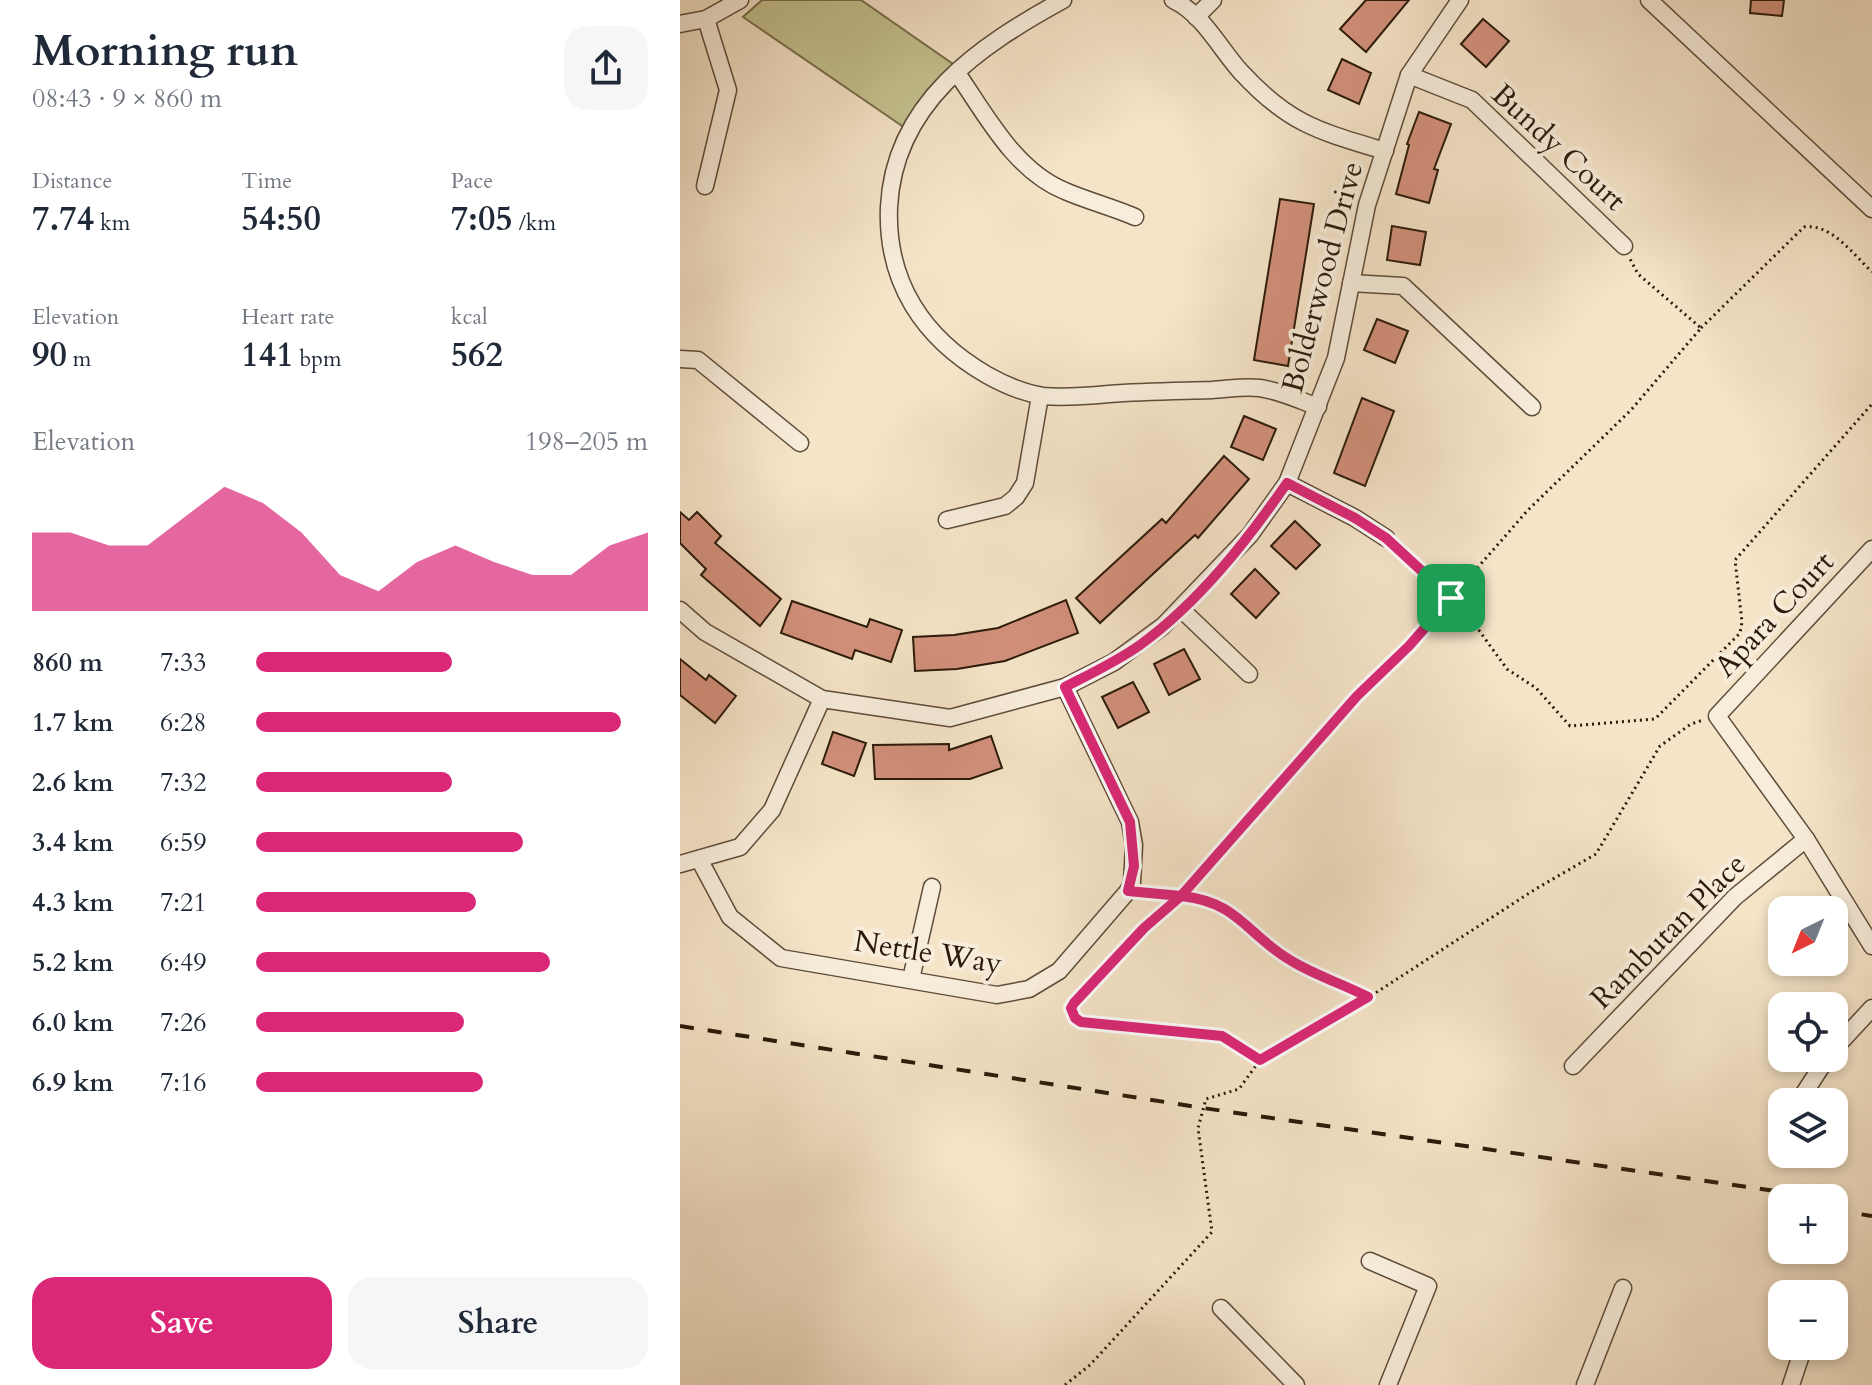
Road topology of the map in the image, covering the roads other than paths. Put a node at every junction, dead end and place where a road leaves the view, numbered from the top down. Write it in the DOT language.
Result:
graph roads {
  1 [pos="740,0"];
  2 [pos="1173,0"];
  3 [pos="1213,0"];
  4 [pos="1460,0"];
  5 [pos="1649,0"];
  6 [pos="1056,2"];
  7 [pos="1196,17"];
  8 [pos="706,19"];
  9 [pos="680,24"];
  10 [pos="957,73"];
  11 [pos="1409,75"];
  12 [pos="1385,151"];
  13 [pos="705,186"];
  14 [pos="1872,209"];
  15 [pos="1135,217"];
  16 [pos="1624,246"];
  17 [pos="1351,283"];
  18 [pos="680,359"];
  19 [pos="1040,396"];
  20 [pos="1318,407"];
  21 [pos="1532,407"];
  22 [pos="800,443"];
  23 [pos="1287,483"];
  24 [pos="947,520"];
  25 [pos="1386,538"];
  26 [pos="1872,549"];
  27 [pos="680,610"];
  28 [pos="1182,610"];
  29 [pos="1249,674"];
  30 [pos="1065,687"];
  31 [pos="822,699"];
  32 [pos="1806,839"];
  33 [pos="699,859"];
  34 [pos="680,864"];
  35 [pos="932,887"];
  36 [pos="1872,946"];
  37 [pos="911,979"];
  38 [pos="1872,1008"];
  39 [pos="1848,1034"];
  40 [pos="1573,1066"];
  41 [pos="1370,1261"];
  42 [pos="1623,1288"];
  43 [pos="1221,1308"];
  44 [pos="1799,1360"];
  45 [pos="1296,1385"];
  46 [pos="1388,1385"];
  47 [pos="1585,1385"];
  48 [pos="1791,1385"];
  1 -- 8 [label="street"];
  2 -- 7 [label="street"];
  3 -- 7 [label="street"];
  4 -- 11 [label="street, Bolderwood Drive"];
  5 -- 14 [label="street"];
  6 -- 10 [label="street"];
  7 -- 12 [label="street"];
  8 -- 9 [label="street"];
  8 -- 13 [label="street"];
  10 -- 15 [label="street"];
  10 -- 19 [label="street"];
  11 -- 12 [label="street, Bolderwood Drive"];
  11 -- 16 [label="street, Bundy Court"];
  12 -- 17 [label="street, Bolderwood Drive"];
  17 -- 20 [label="street, Bolderwood Drive"];
  17 -- 21 [label="street"];
  18 -- 22 [label="street"];
  19 -- 20 [label="street"];
  19 -- 24 [label="street"];
  20 -- 23 [label="street, Bolderwood Drive"];
  23 -- 25 [label="street"];
  23 -- 28 [label="street, Bolderwood Drive"];
  26 -- 32 [label="street, Apara Court"];
  27 -- 31 [label="street, Bolderwood Drive"];
  28 -- 29 [label="street"];
  28 -- 30 [label="street, Bolderwood Drive"];
  30 -- 31 [label="street, Bolderwood Drive"];
  30 -- 37 [label="street, Nettle Way"];
  31 -- 33 [label="street"];
  32 -- 36 [label="street"];
  32 -- 40 [label="street, Rambutan Place"];
  33 -- 34 [label="street"];
  33 -- 37 [label="street, Nettle Way"];
  35 -- 37 [label="street"];
  38 -- 39 [label="street"];
  41 -- 46 [label="street"];
  42 -- 47 [label="street"];
  43 -- 45 [label="street"];
  44 -- 48 [label="street"];
}
